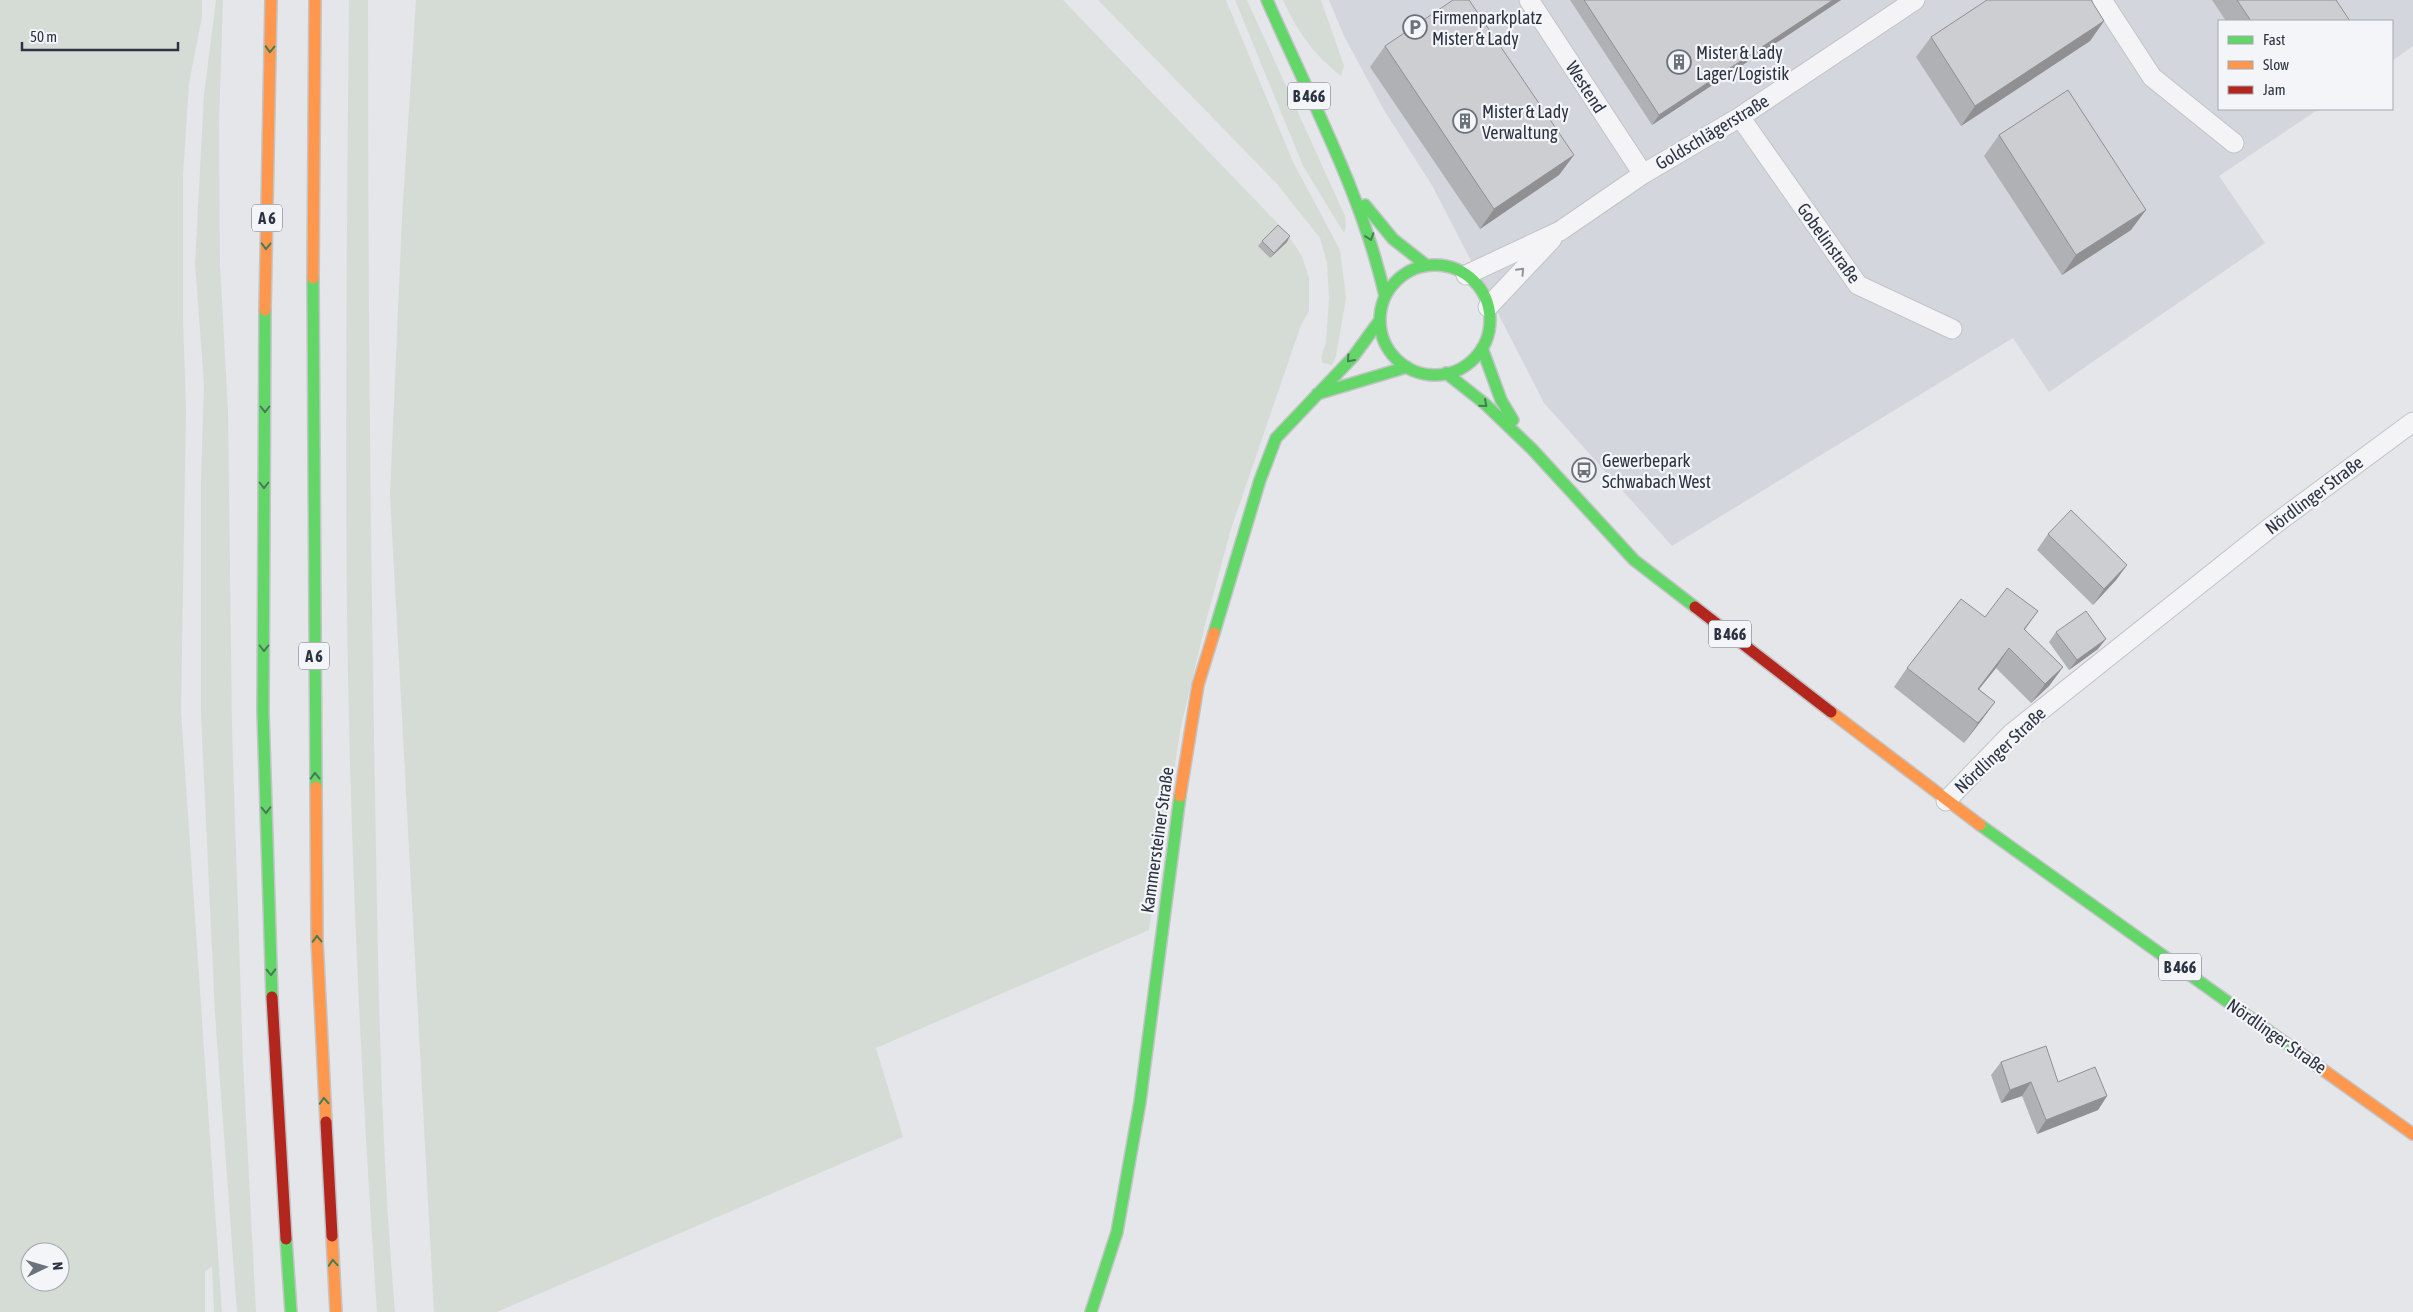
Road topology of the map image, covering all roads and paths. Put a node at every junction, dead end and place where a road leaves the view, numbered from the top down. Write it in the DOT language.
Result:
graph roads {
  1 [pos="271,0"];
  2 [pos="315,0"];
  3 [pos="1268,0"];
  4 [pos="1529,0"];
  5 [pos="1915,0"];
  6 [pos="2102,0"];
  7 [pos="1740,117"];
  8 [pos="2234,143"];
  9 [pos="1643,174"];
  10 [pos="1354,191"];
  11 [pos="1560,230"];
  12 [pos="1426,265"];
  13 [pos="1466,275"];
  14 [pos="1385,296"];
  15 [pos="1488,307"];
  16 [pos="1380,320"];
  17 [pos="1952,329"];
  18 [pos="1482,348"];
  19 [pos="1407,367"];
  20 [pos="1446,373"];
  21 [pos="1316,394"];
  22 [pos="2413,422"];
  23 [pos="1532,449"];
  24 [pos="1946,801"];
  25 [pos="2413,1134"];
  26 [pos="291,1312"];
  27 [pos="336,1312"];
  28 [pos="1091,1312"];
  1 -- 26 [label="main road, A 6, one-way"];
  27 -- 2 [label="main road, A 6, one-way"];
  3 -- 10 [label="main road, B 466"];
  4 -- 9 [label="street, Westend"];
  5 -- 7 [label="street, Goldschlägerstraße"];
  6 -- 8 [label="street"];
  7 -- 9 [label="street, Goldschlägerstraße"];
  7 -- 17 [label="street, Gobelinstraße"];
  9 -- 11 [label="street, Goldschlägerstraße"];
  10 -- 12 [label="main road, B 466"];
  10 -- 14 [label="main road, B 466, one-way"];
  11 -- 13 [label="street, Goldschlägerstraße"];
  15 -- 11 [label="street, Goldschlägerstraße, one-way"];
  12 -- 13 [label="main road"];
  12 -- 14 [label="main road"];
  13 -- 15 [label="main road"];
  14 -- 16 [label="main road"];
  15 -- 18 [label="main road"];
  16 -- 19 [label="main road"];
  16 -- 21 [label="main road, Kammersteiner Straße, one-way"];
  18 -- 20 [label="main road"];
  18 -- 23 [label="main road, B 466"];
  19 -- 20 [label="main road"];
  19 -- 21 [label="main road"];
  20 -- 23 [label="main road, B 466, one-way"];
  21 -- 28 [label="main road, Kammersteiner Straße"];
  22 -- 24 [label="street, Nördlinger Straße"];
  23 -- 24 [label="main road, B 466"];
  24 -- 25 [label="main road, Nördlinger Straße / B 466"];
}
